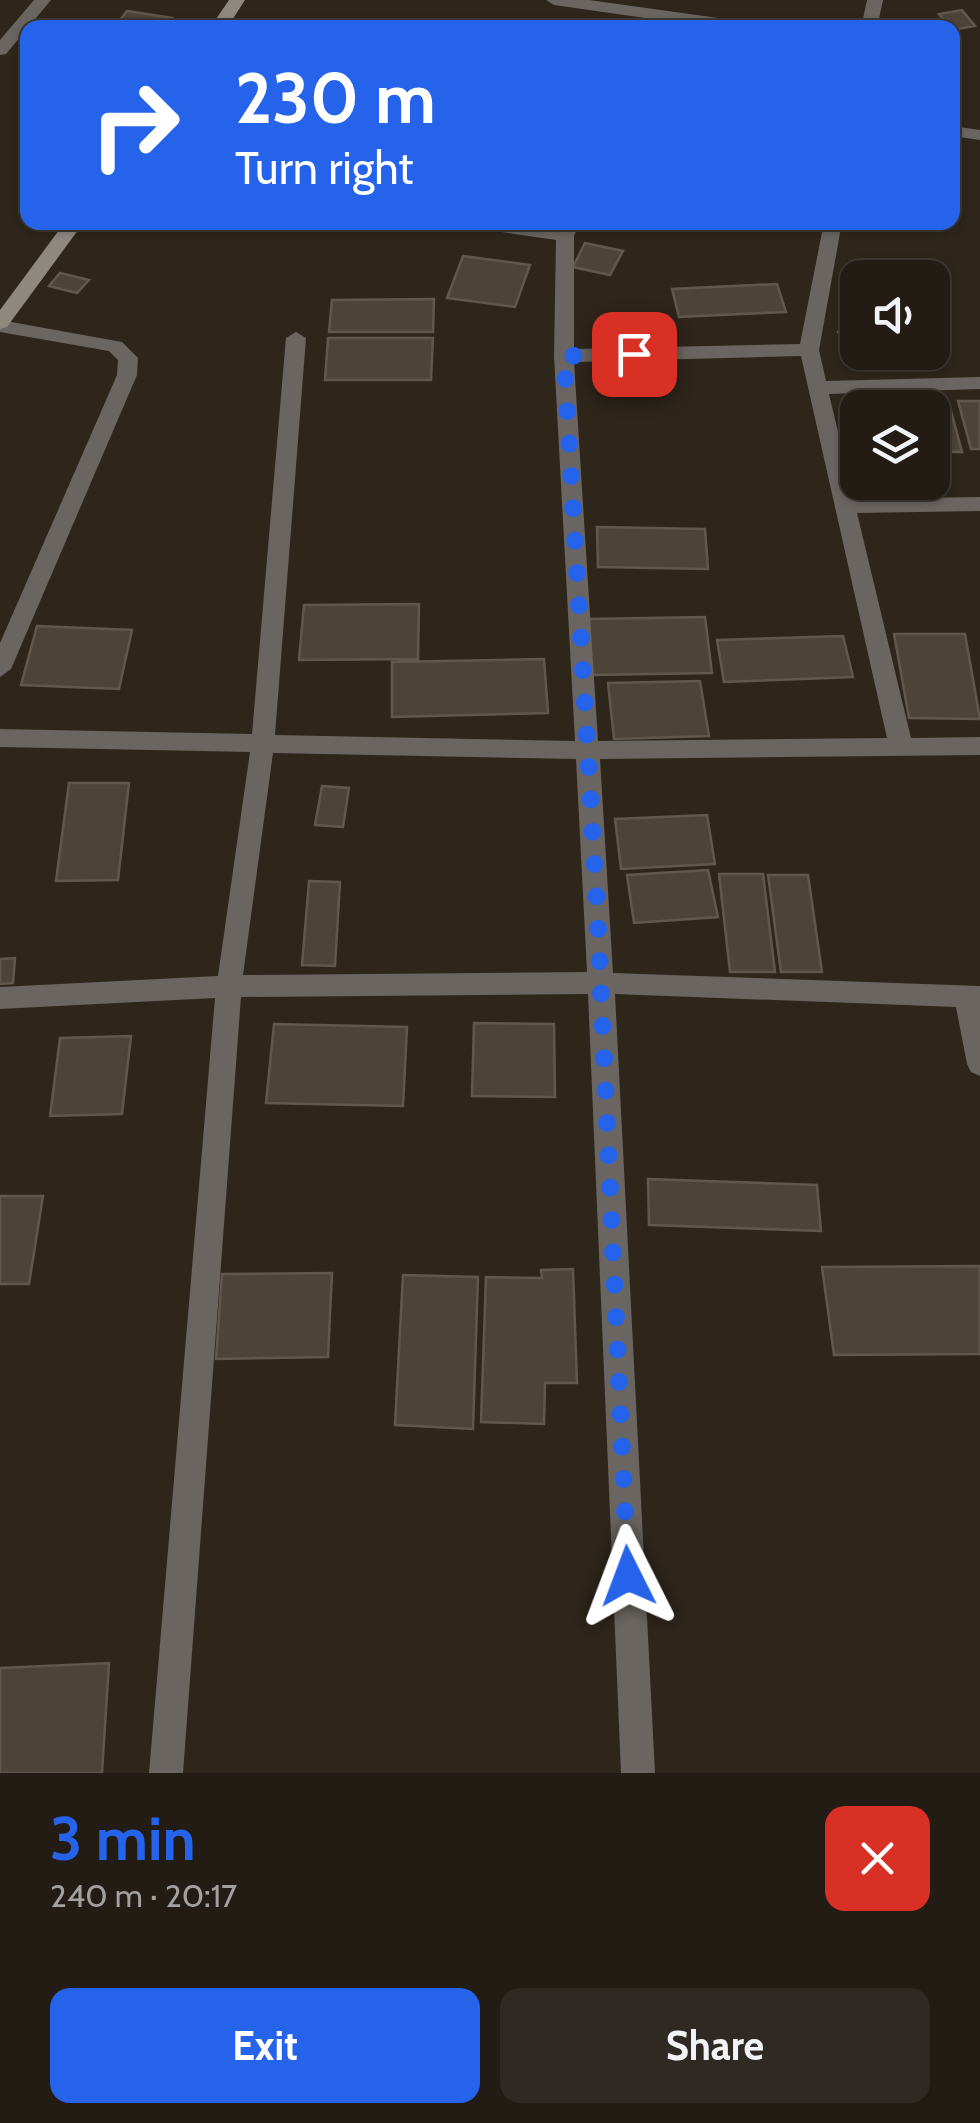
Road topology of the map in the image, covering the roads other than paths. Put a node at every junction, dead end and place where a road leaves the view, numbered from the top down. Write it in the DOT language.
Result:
graph roads {
  1 [pos="42,0"];
  2 [pos="554,0"];
  3 [pos="25,20"];
  4 [pos="660,20"];
  5 [pos="20,26"];
  6 [pos="0,50"];
  7 [pos="69,230"];
  8 [pos="568,230"];
  9 [pos="832,230"];
  10 [pos="0,325"];
  11 [pos="296,338"];
  12 [pos="809,350"];
  13 [pos="564,356"];
  14 [pos="980,383"];
  15 [pos="818,388"];
  16 [pos="980,504"];
  17 [pos="846,506"];
  18 [pos="0,669"];
  19 [pos="0,738"];
  20 [pos="263,743"];
  21 [pos="980,746"];
  22 [pos="901,747"];
  23 [pos="588,750"];
  24 [pos="601,983"];
  25 [pos="229,986"];
  26 [pos="973,997"];
  27 [pos="0,998"];
  28 [pos="980,1064"];
  29 [pos="166,1773"];
  30 [pos="638,1773"];
  1 -- 3 [label="street"];
  2 -- 4 [label="street"];
  5 -- 6 [label="street"];
  7 -- 10 [label="street"];
  8 -- 13 [label="street"];
  9 -- 12 [label="street"];
  10 -- 18 [label="street"];
  11 -- 20 [label="street"];
  12 -- 13 [label="street"];
  12 -- 15 [label="street"];
  13 -- 23 [label="street"];
  14 -- 15 [label="street"];
  15 -- 17 [label="street"];
  16 -- 17 [label="street"];
  17 -- 22 [label="street"];
  19 -- 20 [label="street"];
  20 -- 23 [label="street"];
  20 -- 25 [label="street"];
  21 -- 22 [label="street"];
  22 -- 23 [label="street"];
  23 -- 24 [label="street"];
  24 -- 25 [label="street"];
  24 -- 26 [label="street"];
  24 -- 30 [label="street"];
  25 -- 27 [label="street"];
  25 -- 29 [label="street"];
  26 -- 28 [label="street"];
}
